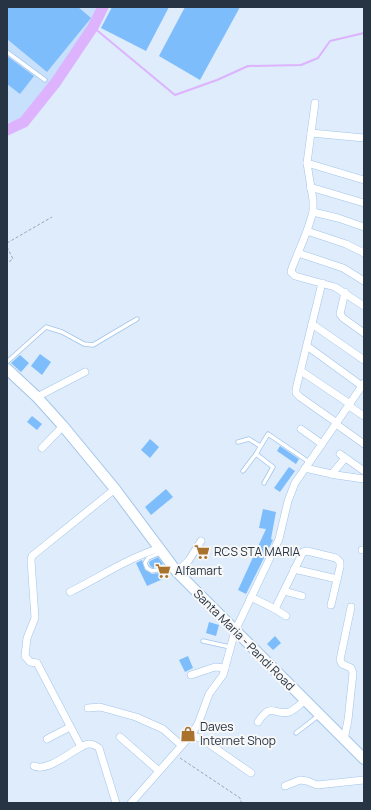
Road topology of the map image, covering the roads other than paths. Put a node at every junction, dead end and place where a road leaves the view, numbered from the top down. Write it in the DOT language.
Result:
graph roads {
  1 [pos="7,52"];
  2 [pos="45,80"];
  3 [pos="315,103"];
  4 [pos="311,133"];
  5 [pos="364,138"];
  6 [pos="307,163"];
  7 [pos="364,180"];
  8 [pos="310,187"];
  9 [pos="364,203"];
  10 [pos="313,212"];
  11 [pos="364,227"];
  12 [pos="307,231"];
  13 [pos="298,253"];
  14 [pos="364,253"];
  15 [pos="364,281"];
  16 [pos="322,283"];
  17 [pos="345,292"];
  18 [pos="364,306"];
  19 [pos="137,319"];
  20 [pos="312,324"];
  21 [pos="364,333"];
  22 [pos="307,346"];
  23 [pos="364,360"];
  24 [pos="7,362"];
  25 [pos="7,369"];
  26 [pos="301,371"];
  27 [pos="85,372"];
  28 [pos="363,386"];
  29 [pos="36,397"];
  30 [pos="349,405"];
  31 [pos="364,416"];
  32 [pos="336,424"];
  33 [pos="63,426"];
  34 [pos="301,429"];
  35 [pos="238,442"];
  36 [pos="322,444"];
  37 [pos="364,444"];
  38 [pos="260,446"];
  39 [pos="42,448"];
  40 [pos="256,454"];
  41 [pos="307,465"];
  42 [pos="243,471"];
  43 [pos="364,471"];
  44 [pos="332,474"];
  45 [pos="364,479"];
  46 [pos="264,483"];
  47 [pos="115,489"];
  48 [pos="201,542"];
  49 [pos="161,550"];
  50 [pos="175,569"];
  51 [pos="294,569"];
  52 [pos="337,579"];
  53 [pos="284,591"];
  54 [pos="70,592"];
  55 [pos="302,596"];
  56 [pos="251,597"];
  57 [pos="331,605"];
  58 [pos="351,607"];
  59 [pos="275,609"];
  60 [pos="286,616"];
  61 [pos="235,631"];
  62 [pos="203,641"];
  63 [pos="231,647"];
  64 [pos="225,668"];
  65 [pos="191,675"];
  66 [pos="305,700"];
  67 [pos="88,708"];
  68 [pos="319,715"];
  69 [pos="258,722"];
  70 [pos="70,727"];
  71 [pos="296,733"];
  72 [pos="191,736"];
  73 [pos="120,737"];
  74 [pos="47,739"];
  75 [pos="344,740"];
  76 [pos="181,745"];
  77 [pos="81,746"];
  78 [pos="364,759"];
  79 [pos="34,766"];
  80 [pos="159,770"];
  81 [pos="251,773"];
  82 [pos="364,780"];
  83 [pos="285,786"];
  84 [pos="116,803"];
  85 [pos="131,803"];
  1 -- 2 [label="lane"];
  3 -- 4 [label="street"];
  4 -- 5 [label="street"];
  4 -- 6 [label="street"];
  6 -- 7 [label="street"];
  6 -- 8 [label="street"];
  8 -- 9 [label="street"];
  8 -- 10 [label="street"];
  10 -- 11 [label="street"];
  10 -- 12 [label="street"];
  12 -- 13 [label="street"];
  12 -- 14 [label="street"];
  13 -- 15 [label="street"];
  13 -- 16 [label="street"];
  16 -- 17 [label="street"];
  16 -- 20 [label="street"];
  17 -- 18 [label="street"];
  17 -- 21 [label="street"];
  19 -- 24 [label="lane"];
  20 -- 22 [label="street"];
  20 -- 23 [label="street"];
  22 -- 26 [label="street"];
  22 -- 28 [label="street"];
  25 -- 29 [label="main road, Santa Maria - Pandi Road"];
  26 -- 30 [label="street"];
  26 -- 32 [label="street"];
  27 -- 29 [label="street"];
  28 -- 30 [label="street"];
  29 -- 33 [label="main road, Santa Maria - Pandi Road"];
  30 -- 31 [label="street"];
  30 -- 32 [label="street"];
  32 -- 36 [label="street"];
  32 -- 37 [label="street"];
  33 -- 39 [label="street"];
  33 -- 47 [label="main road, Santa Maria - Pandi Road"];
  34 -- 36 [label="street"];
  35 -- 38 [label="lane"];
  36 -- 41 [label="street"];
  38 -- 40 [label="lane"];
  38 -- 41 [label="lane"];
  40 -- 42 [label="lane"];
  40 -- 46 [label="lane"];
  41 -- 44 [label="street"];
  41 -- 56 [label="street"];
  43 -- 44 [label="street"];
  44 -- 45 [label="street"];
  47 -- 49 [label="main road, Santa Maria - Pandi Road"];
  47 -- 70 [label="street"];
  48 -- 50 [label="street"];
  49 -- 50 [label="main road, Santa Maria - Pandi Road"];
  49 -- 50 [label="lane"];
  49 -- 54 [label="street"];
  50 -- 61 [label="main road, Santa Maria - Pandi Road"];
  51 -- 52 [label="street"];
  51 -- 52 [label="street"];
  51 -- 53 [label="street"];
  52 -- 57 [label="street"];
  53 -- 55 [label="street"];
  53 -- 59 [label="street"];
  56 -- 59 [label="street"];
  56 -- 61 [label="street"];
  58 -- 75 [label="street"];
  59 -- 60 [label="street"];
  61 -- 63 [label="street"];
  61 -- 66 [label="main road, Santa Maria - Pandi Road"];
  62 -- 63 [label="lane"];
  63 -- 64 [label="street"];
  64 -- 65 [label="street"];
  64 -- 72 [label="street"];
  66 -- 68 [label="main road, Santa Maria - Pandi Road"];
  66 -- 69 [label="street"];
  67 -- 76 [label="street"];
  68 -- 71 [label="lane"];
  68 -- 75 [label="main road, Santa Maria - Pandi Road"];
  70 -- 74 [label="street"];
  70 -- 77 [label="street"];
  72 -- 76 [label="street"];
  72 -- 81 [label="street"];
  73 -- 80 [label="street"];
  75 -- 78 [label="main road, Santa Maria - Pandi Road"];
  76 -- 80 [label="street"];
  77 -- 79 [label="street"];
  77 -- 84 [label="street"];
  80 -- 85 [label="street"];
  82 -- 83 [label="street"];
}
